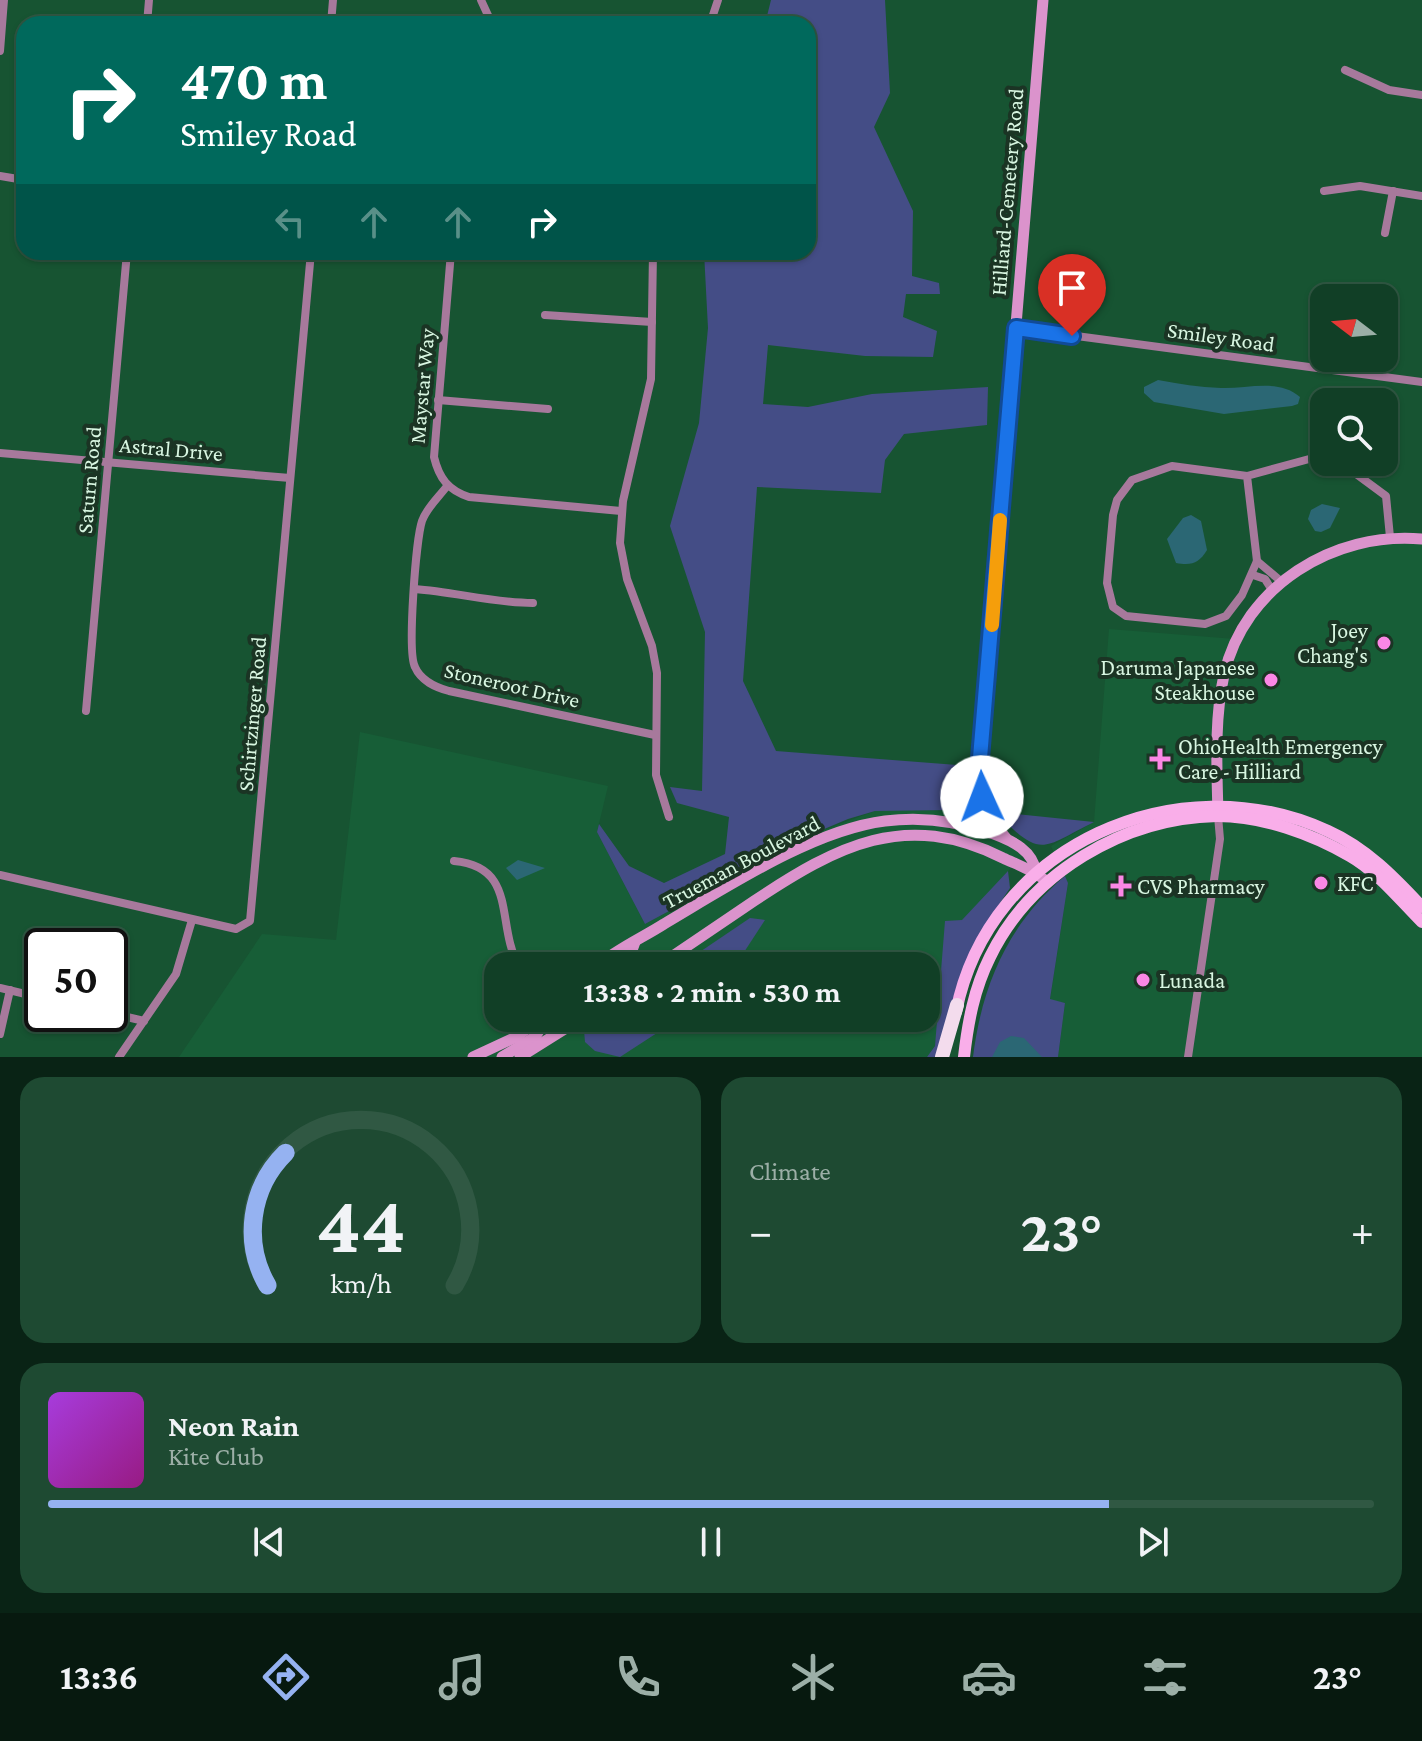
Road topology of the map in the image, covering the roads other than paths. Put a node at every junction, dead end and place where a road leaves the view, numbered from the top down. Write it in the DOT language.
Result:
graph roads {
  1 [pos="4,0"];
  2 [pos="1043,0"];
  3 [pos="0,51"];
  4 [pos="1345,70"];
  5 [pos="1422,95"];
  6 [pos="1324,191"];
  7 [pos="1393,191"];
  8 [pos="1422,196"];
  9 [pos="1385,233"];
  10 [pos="126,260"];
  11 [pos="310,260"];
  12 [pos="450,260"];
  13 [pos="653,260"];
  14 [pos="545,315"];
  15 [pos="652,322"];
  16 [pos="1016,328"];
  17 [pos="1422,382"];
  18 [pos="438,400"];
  19 [pos="548,409"];
  20 [pos="0,453"];
  21 [pos="1310,459"];
  22 [pos="108,462"];
  23 [pos="1247,476"];
  24 [pos="1359,476"];
  25 [pos="290,478"];
  26 [pos="447,486"];
  27 [pos="621,511"];
  28 [pos="1390,537"];
  29 [pos="1422,539"];
  30 [pos="1257,561"];
  31 [pos="1253,575"];
  32 [pos="1277,586"];
  33 [pos="415,589"];
  34 [pos="533,603"];
  35 [pos="86,711"];
  36 [pos="655,735"];
  37 [pos="979,770"];
  38 [pos="1218,811"];
  39 [pos="669,817"];
  40 [pos="951,821"];
  41 [pos="1008,840"];
  42 [pos="820,841"];
  43 [pos="454,861"];
  44 [pos="815,862"];
  45 [pos="0,875"];
  46 [pos="1041,877"];
  47 [pos="1422,907"];
  48 [pos="192,920"];
  49 [pos="1422,922"];
  50 [pos="636,941"];
  51 [pos="514,952"];
  52 [pos="619,952"];
  53 [pos="632,952"];
  54 [pos="678,952"];
  55 [pos="5,989"];
  56 [pos="957,1005"];
  57 [pos="128,1017"];
  58 [pos="144,1021"];
  59 [pos="523,1032"];
  60 [pos="539,1032"];
  61 [pos="560,1033"];
  62 [pos="0,1034"];
  63 [pos="119,1057"];
  64 [pos="473,1057"];
  65 [pos="502,1057"];
  66 [pos="520,1057"];
  67 [pos="942,1057"];
  68 [pos="949,1057"];
  69 [pos="964,1057"];
  70 [pos="1188,1057"];
  1 -- 3 [label="street"];
  2 -- 16 [label="main road, Hilliard-Cemetery Road"];
  4 -- 5 [label="street"];
  6 -- 7 [label="street"];
  7 -- 8 [label="street"];
  7 -- 9 [label="street"];
  10 -- 22 [label="street, Saturn Road"];
  11 -- 25 [label="street, Schirtzinger Road"];
  12 -- 18 [label="street, Maystar Way"];
  13 -- 15 [label="street"];
  14 -- 15 [label="street"];
  15 -- 27 [label="street"];
  16 -- 17 [label="street, Smiley Road"];
  16 -- 37 [label="main road, Hilliard-Cemetery Road"];
  18 -- 19 [label="street"];
  18 -- 26 [label="street, Maystar Way"];
  20 -- 22 [label="street, Astral Drive"];
  21 -- 23 [label="street"];
  22 -- 25 [label="street, Astral Drive"];
  22 -- 35 [label="street, Saturn Road"];
  23 -- 30 [label="street"];
  23 -- 31 [label="street"];
  24 -- 28 [label="street"];
  25 -- 48 [label="street, Schirtzinger Road"];
  26 -- 27 [label="street"];
  26 -- 33 [label="street, Stoneroot Drive"];
  27 -- 36 [label="street"];
  28 -- 29 [label="main road"];
  28 -- 32 [label="main road"];
  30 -- 31 [label="street"];
  30 -- 32 [label="street"];
  31 -- 32 [label="street"];
  32 -- 38 [label="main road"];
  33 -- 34 [label="street"];
  33 -- 36 [label="street, Stoneroot Drive"];
  36 -- 39 [label="street"];
  37 -- 40 [label="main road, Hilliard-Cemetery Road"];
  37 -- 41 [label="main road, Hilliard-Cemetery Road"];
  38 -- 46 [label="main road"];
  38 -- 47 [label="main road"];
  38 -- 49 [label="main road"];
  38 -- 70 [label="street"];
  40 -- 41 [label="main road, Trueman Boulevard"];
  40 -- 42 [label="main road, Trueman Boulevard"];
  41 -- 46 [label="main road, Trueman Boulevard"];
  42 -- 44 [label="main road"];
  42 -- 50 [label="main road, Trueman Boulevard"];
  43 -- 51 [label="street"];
  44 -- 46 [label="main road, Trueman Boulevard"];
  44 -- 54 [label="main road, Trueman Boulevard"];
  45 -- 48 [label="street, Schirtzinger Road"];
  46 -- 56 [label="main road"];
  46 -- 69 [label="main road"];
  48 -- 58 [label="street"];
  50 -- 52 [label="main road, Trueman Boulevard"];
  50 -- 53 [label="main road"];
  55 -- 62 [label="street"];
  56 -- 67 [label="highway"];
  56 -- 68 [label="main road"];
  57 -- 58 [label="street"];
  58 -- 63 [label="street"];
  59 -- 64 [label="main road"];
  60 -- 65 [label="main road"];
  61 -- 66 [label="main road"];
}
